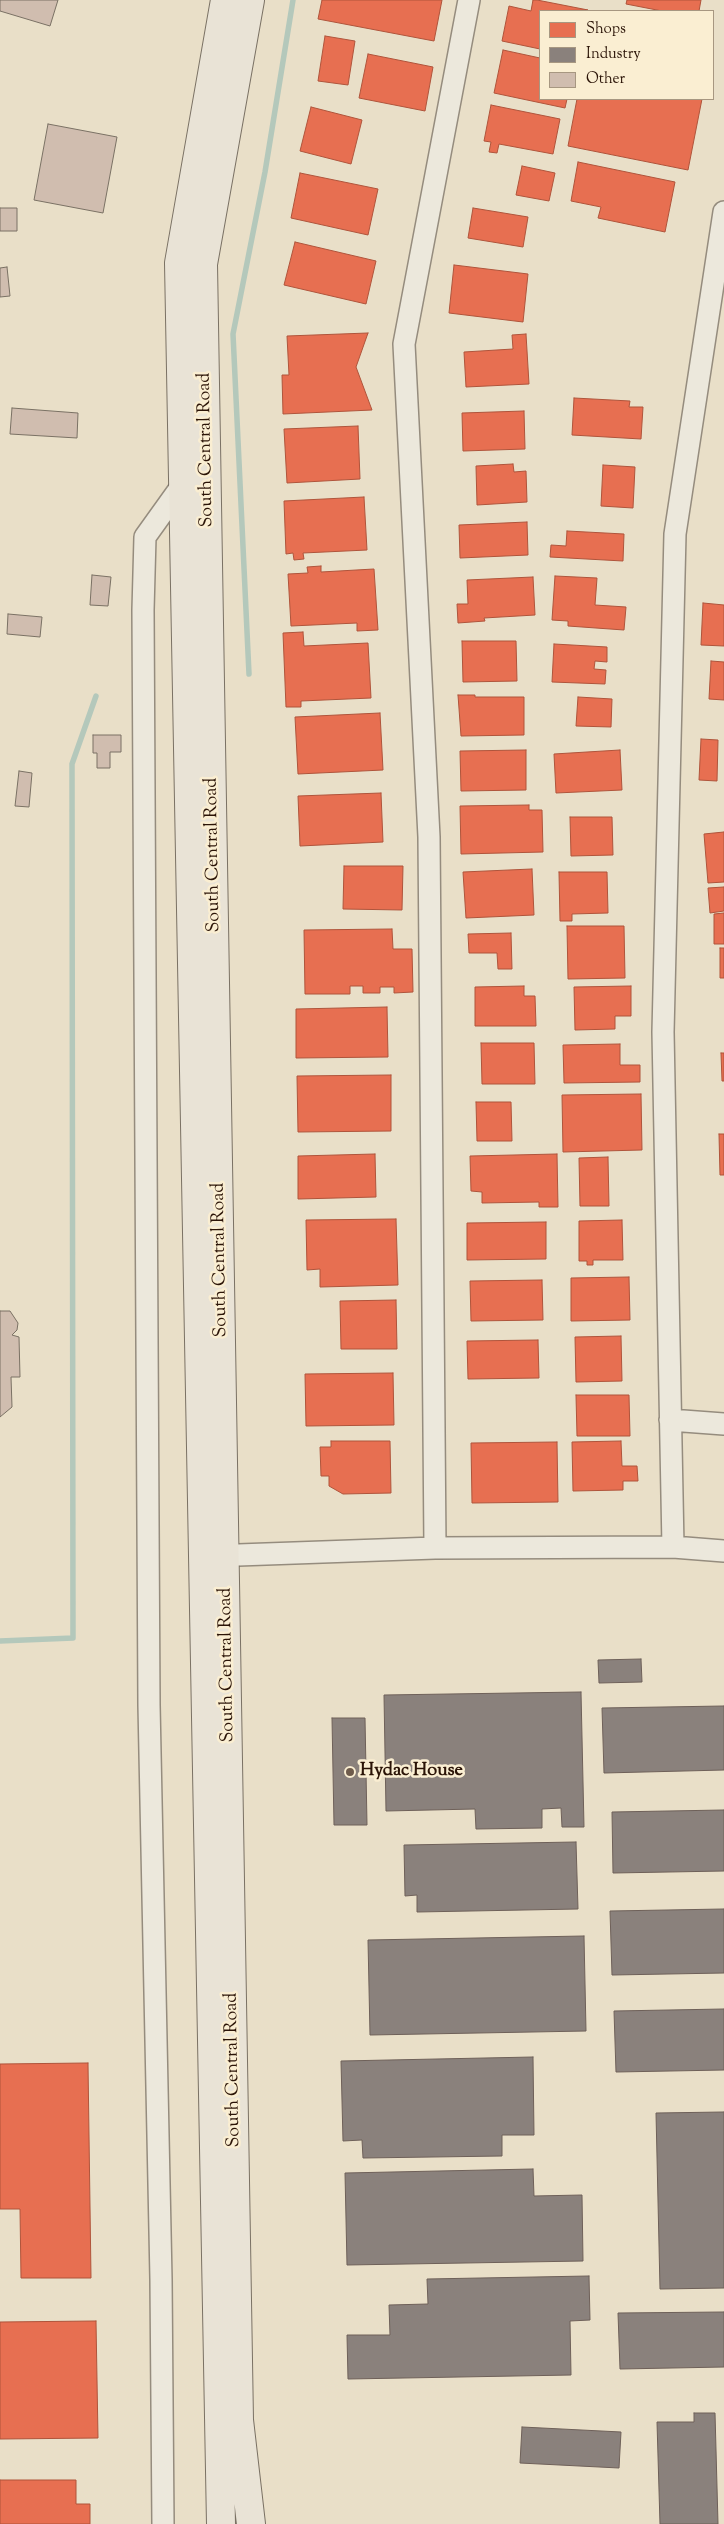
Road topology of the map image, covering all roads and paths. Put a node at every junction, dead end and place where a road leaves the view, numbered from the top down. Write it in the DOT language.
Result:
graph roads {
  1 [pos="226,0"];
  2 [pos="250,0"];
  3 [pos="469,0"];
  4 [pos="724,212"];
  5 [pos="183,484"];
  6 [pos="670,1420"];
  7 [pos="724,1424"];
  8 [pos="673,1546"];
  9 [pos="435,1548"];
  10 [pos="724,1551"];
  11 [pos="214,1556"];
  12 [pos="163,2524"];
  13 [pos="222,2524"];
  14 [pos="251,2524"];
  1 -- 5 [label="main road, South Central Road"];
  2 -- 11 [label="main road, South Central Road"];
  3 -- 9 [label="street"];
  4 -- 6 [label="street"];
  5 -- 11 [label="main road, South Central Road"];
  5 -- 12 [label="street"];
  6 -- 7 [label="street"];
  6 -- 8 [label="street"];
  8 -- 9 [label="street"];
  8 -- 10 [label="street"];
  9 -- 11 [label="street"];
  11 -- 13 [label="main road, South Central Road"];
  11 -- 14 [label="main road, South Central Road"];
}
